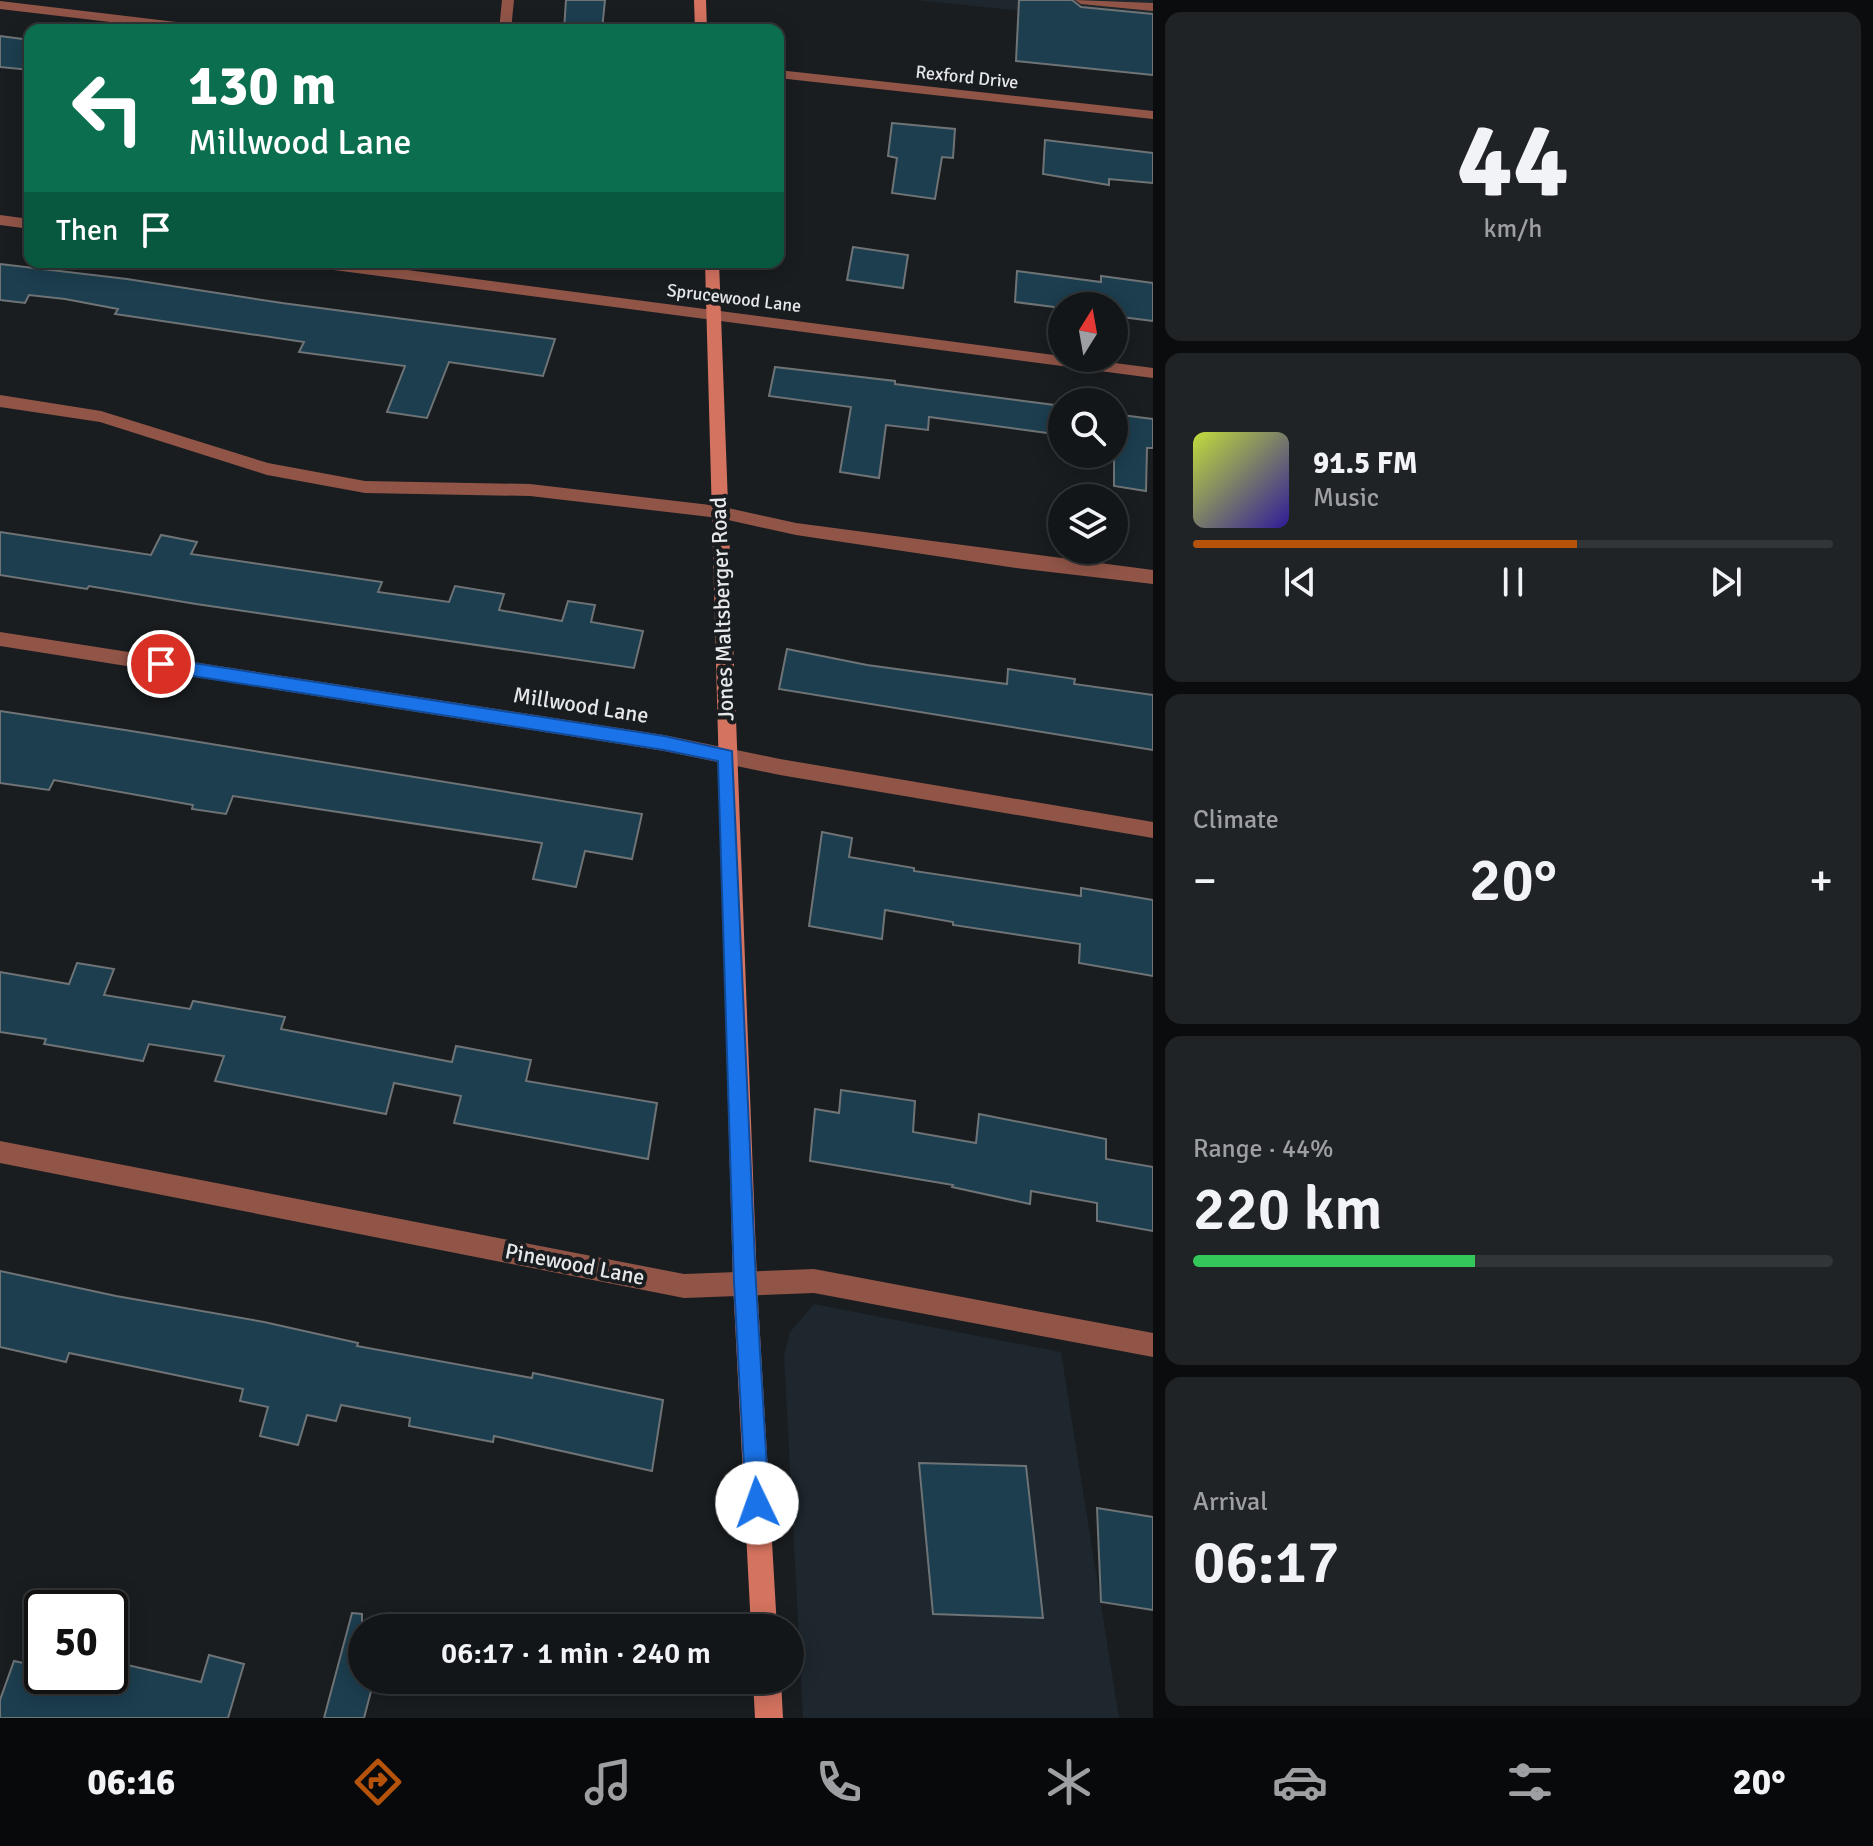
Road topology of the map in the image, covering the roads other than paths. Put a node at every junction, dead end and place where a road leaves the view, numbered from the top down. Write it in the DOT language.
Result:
graph roads {
  1 [pos="508,0"];
  2 [pos="700,0"];
  3 [pos="1081,0"];
  4 [pos="0,5"];
  5 [pos="1153,7"];
  6 [pos="160,24"];
  7 [pos="506,24"];
  8 [pos="701,24"];
  9 [pos="784,75"];
  10 [pos="1153,115"];
  11 [pos="0,220"];
  12 [pos="24,223"];
  13 [pos="356,268"];
  14 [pos="712,268"];
  15 [pos="714,316"];
  16 [pos="1153,373"];
  17 [pos="0,401"];
  18 [pos="719,512"];
  19 [pos="1153,577"];
  20 [pos="0,639"];
  21 [pos="726,756"];
  22 [pos="1153,830"];
  23 [pos="0,1152"];
  24 [pos="745,1283"];
  25 [pos="1153,1345"];
  26 [pos="763,1614"];
  27 [pos="768,1694"];
  28 [pos="769,1718"];
  1 -- 7 [label="street"];
  2 -- 8 [label="main road"];
  3 -- 5 [label="street"];
  4 -- 6 [label="street"];
  9 -- 10 [label="street, Rexford Drive"];
  11 -- 12 [label="street"];
  13 -- 15 [label="street, Sprucewood Lane"];
  14 -- 15 [label="main road, Jones Maltsberger Road"];
  15 -- 16 [label="street, Sprucewood Lane"];
  15 -- 18 [label="main road, Jones Maltsberger Road"];
  17 -- 18 [label="street"];
  18 -- 19 [label="street"];
  18 -- 21 [label="main road, Jones Maltsberger Road"];
  20 -- 21 [label="street, Millwood Lane"];
  21 -- 22 [label="street, Millwood Lane"];
  21 -- 24 [label="main road, Jones Maltsberger Road"];
  23 -- 24 [label="street, Pinewood Lane"];
  24 -- 25 [label="street, Pinewood Lane"];
  24 -- 26 [label="main road, Jones Maltsberger Road"];
  27 -- 28 [label="main road"];
}
